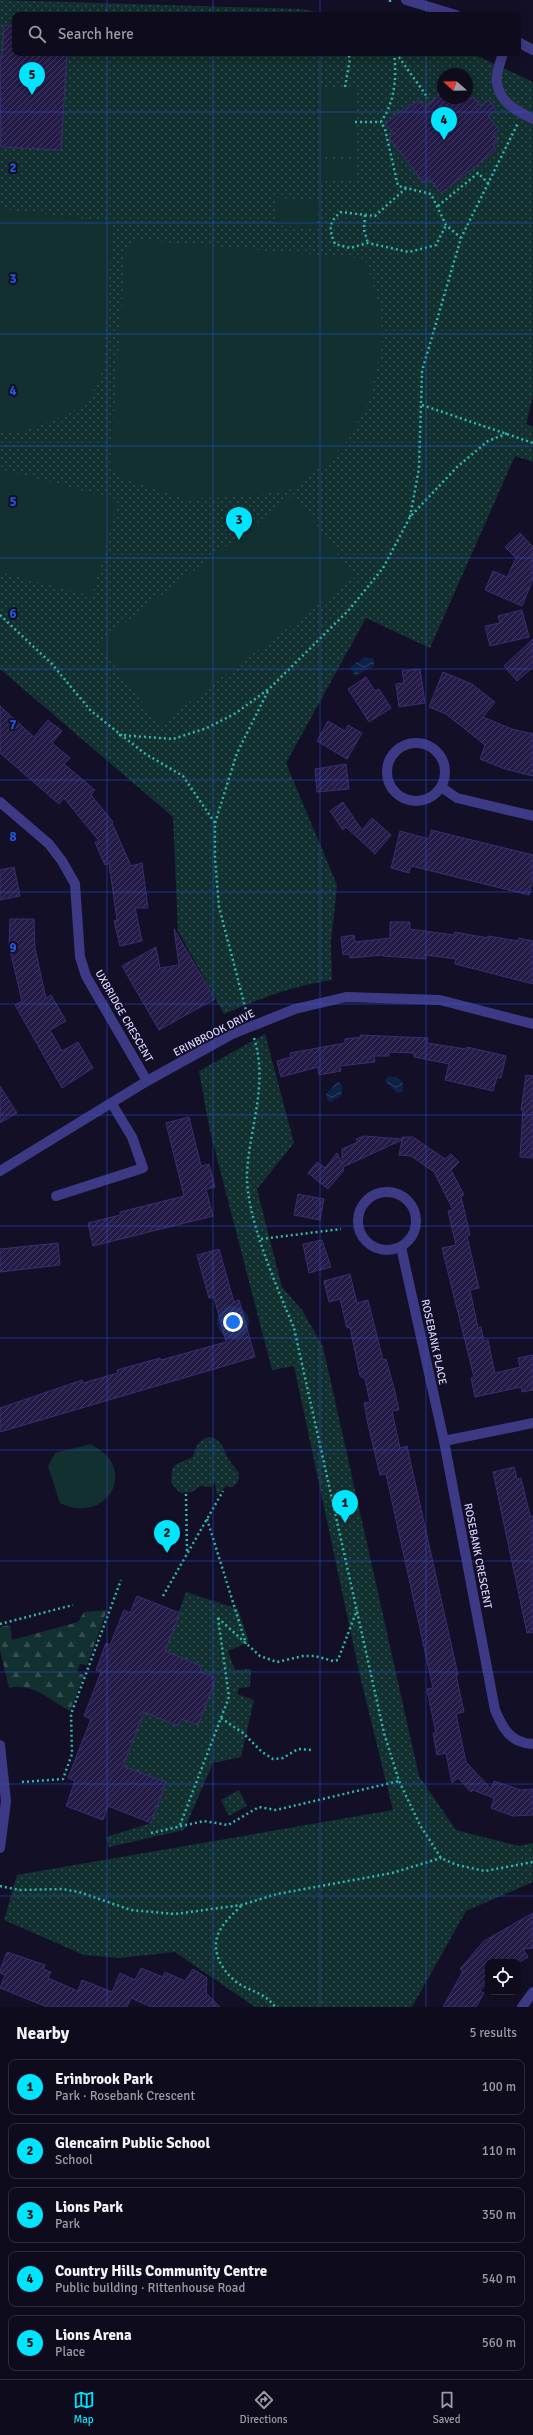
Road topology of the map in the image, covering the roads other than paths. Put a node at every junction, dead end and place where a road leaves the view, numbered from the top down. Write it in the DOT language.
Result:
graph roads {
  1 [pos="406,0"];
  2 [pos="446,12"];
  3 [pos="521,44"];
  4 [pos="533,50"];
  5 [pos="502,56"];
  6 [pos="533,119"];
  7 [pos="441,787"];
  8 [pos="0,802"];
  9 [pos="533,816"];
  10 [pos="533,1024"];
  11 [pos="147,1081"];
  12 [pos="112,1104"];
  13 [pos="0,1172"];
  14 [pos="56,1196"];
  15 [pos="401,1247"];
  16 [pos="533,1422"];
  17 [pos="444,1441"];
  18 [pos="533,1744"];
  19 [pos="0,1745"];
  20 [pos="0,1848"];
  21 [pos="533,1992"];
  22 [pos="522,2007"];
  1 -- 2 [label="street"];
  3 -- 4 [label="street"];
  5 -- 6 [label="street"];
  7 -- 7 [label="street"];
  7 -- 9 [label="street"];
  8 -- 11 [label="street, UXBRIDGE CRESCENT"];
  10 -- 11 [label="street, ERINBROOK DRIVE"];
  11 -- 12 [label="street, ERINBROOK DRIVE"];
  12 -- 13 [label="street, ERINBROOK DRIVE"];
  12 -- 14 [label="street"];
  15 -- 15 [label="street"];
  15 -- 17 [label="street, ROSEBANK PLACE"];
  16 -- 17 [label="street"];
  17 -- 18 [label="street, ROSEBANK CRESCENT"];
  19 -- 20 [label="street"];
  21 -- 22 [label="street"];
}
